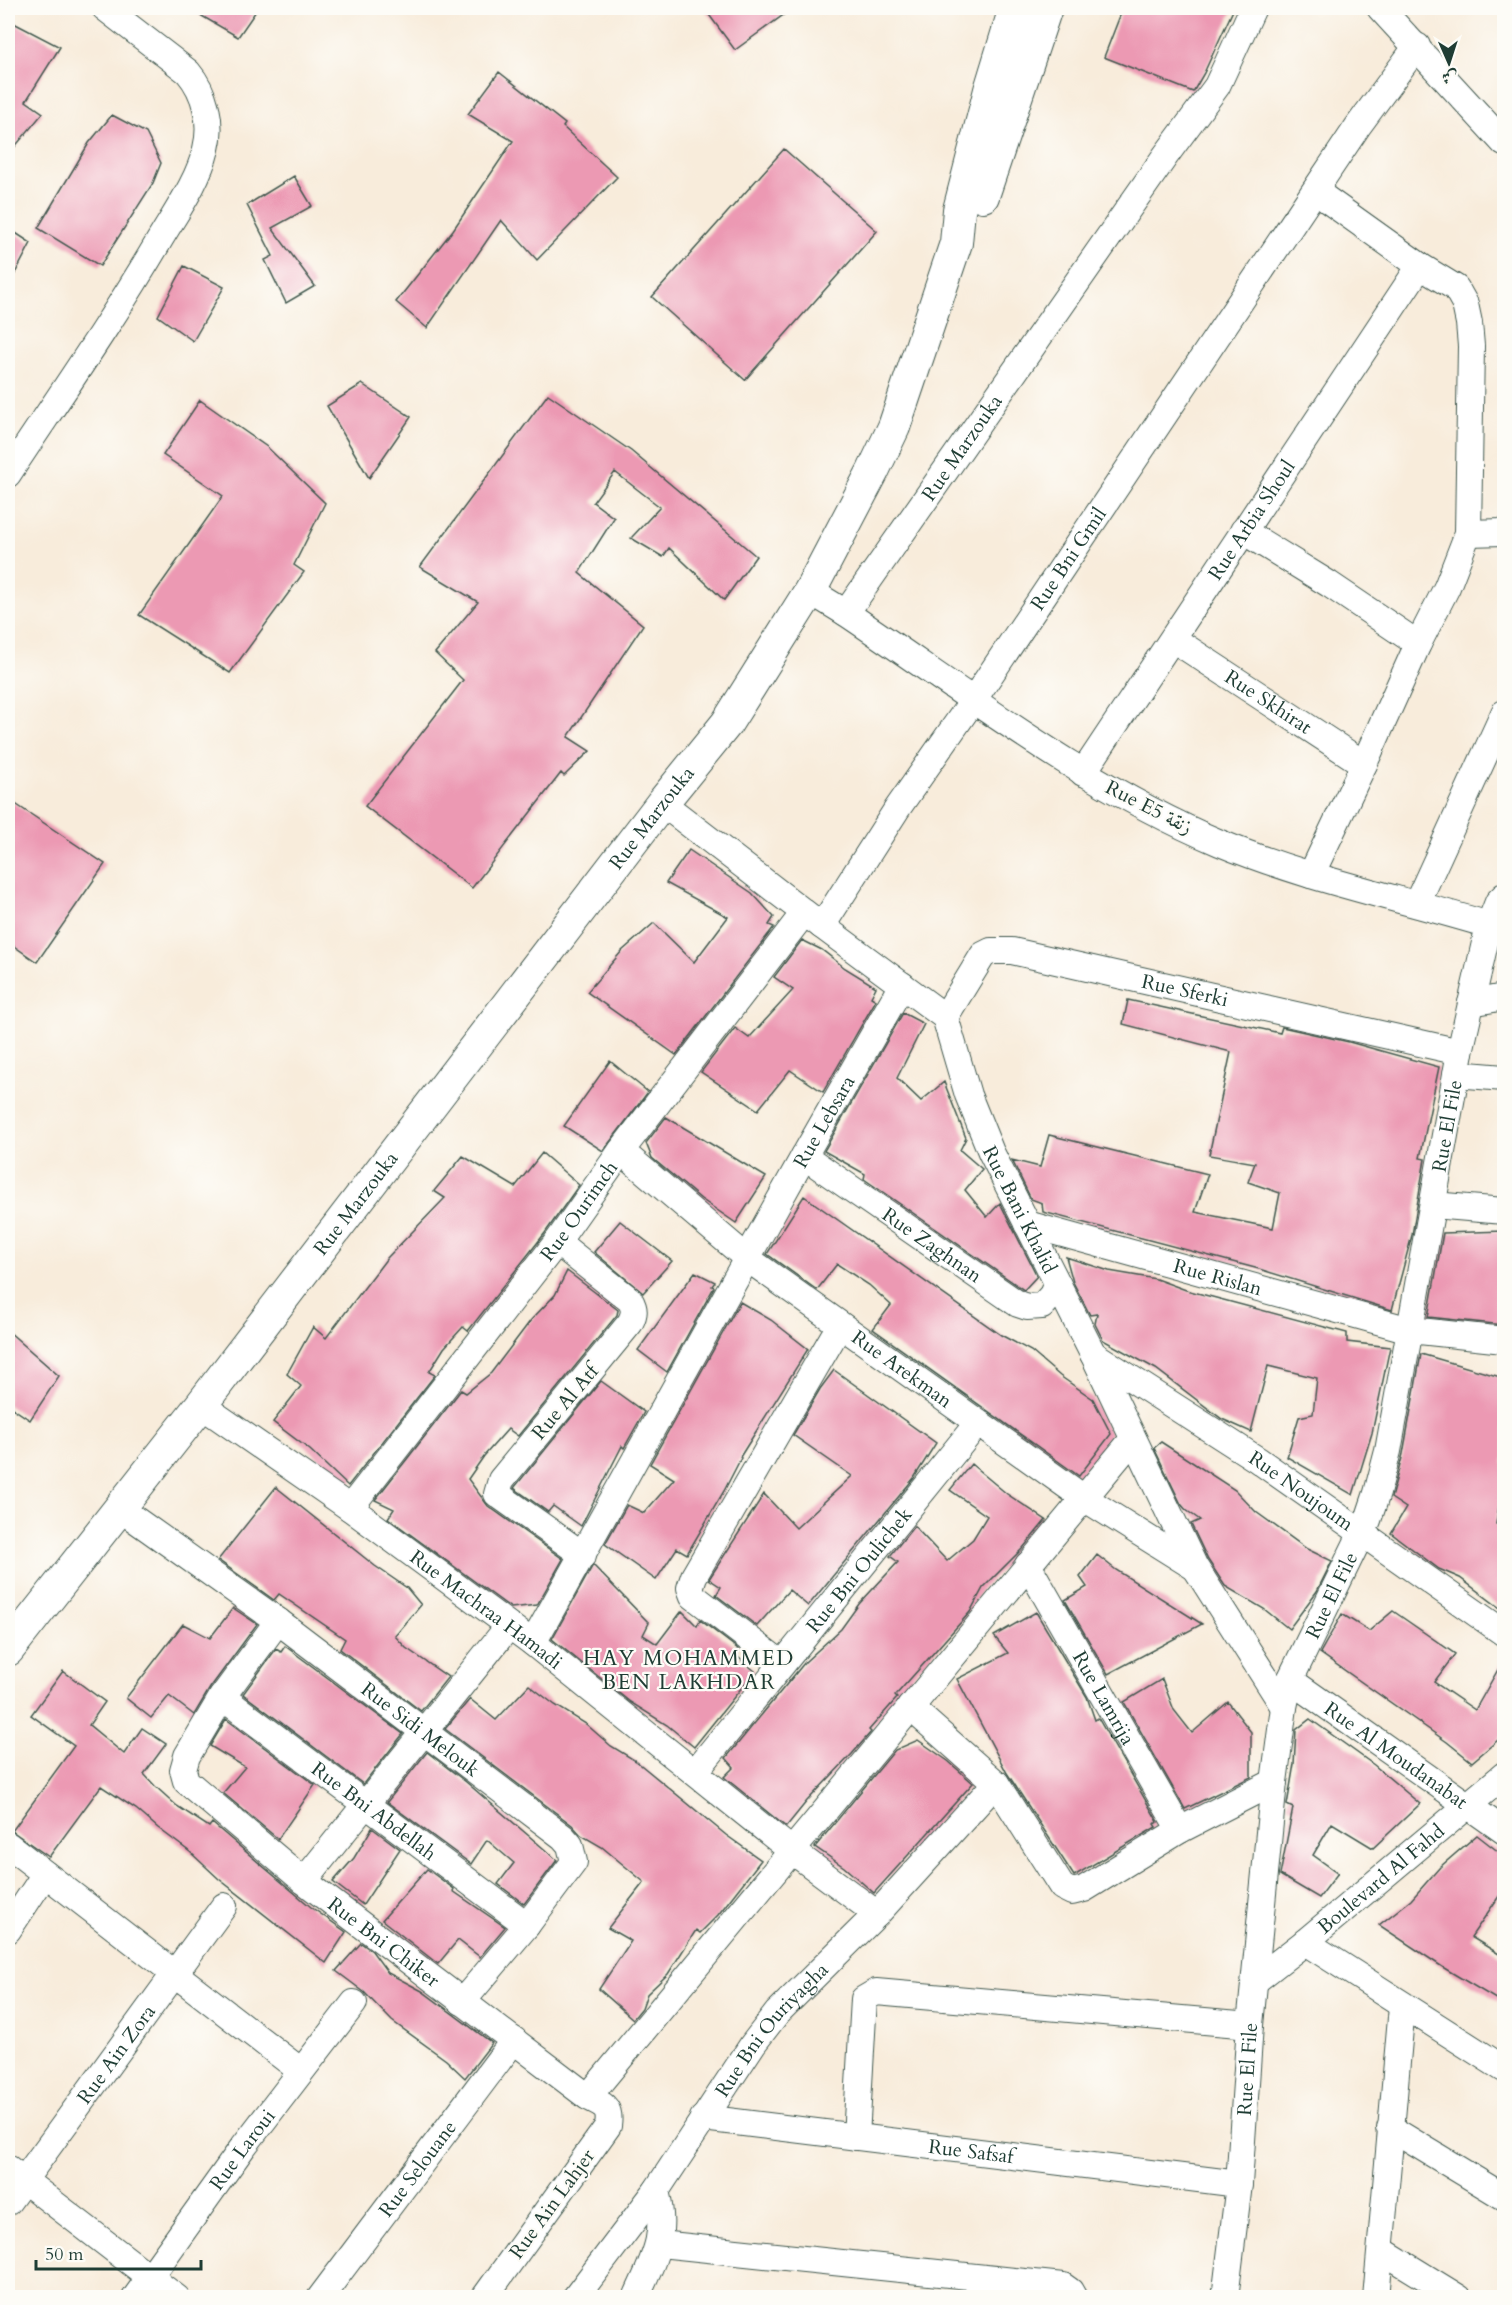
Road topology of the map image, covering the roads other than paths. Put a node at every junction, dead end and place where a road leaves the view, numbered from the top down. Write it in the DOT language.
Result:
graph roads {
  1 [pos="105,8"];
  2 [pos="1016,8"];
  3 [pos="1046,8"];
  4 [pos="1253,8"];
  5 [pos="1380,8"];
  6 [pos="1417,46"];
  7 [pos="1504,143"];
  8 [pos="1315,191"];
  9 [pos="956,243"];
  10 [pos="1420,266"];
  11 [pos="8,474"];
  12 [pos="1243,531"];
  13 [pos="1468,532"];
  14 [pos="1504,532"];
  15 [pos="810,591"];
  16 [pos="846,613"];
  17 [pos="1173,639"];
  18 [pos="1418,644"];
  19 [pos="974,699"];
  20 [pos="1504,712"];
  21 [pos="1364,764"];
  22 [pos="1083,773"];
  23 [pos="662,803"];
  24 [pos="1311,875"];
  25 [pos="1417,903"];
  26 [pos="1497,908"];
  27 [pos="813,919"];
  28 [pos="902,985"];
  29 [pos="1504,997"];
  30 [pos="1471,1003"];
  31 [pos="945,1017"];
  32 [pos="1458,1063"];
  33 [pos="1504,1078"];
  34 [pos="621,1151"];
  35 [pos="804,1156"];
  36 [pos="1433,1205"];
  37 [pos="1504,1211"];
  38 [pos="1027,1224"];
  39 [pos="557,1242"];
  40 [pos="748,1259"];
  41 [pos="1057,1283"];
  42 [pos="840,1325"];
  43 [pos="1410,1330"];
  44 [pos="1504,1340"];
  45 [pos="1093,1354"];
  46 [pos="201,1405"];
  47 [pos="977,1424"];
  48 [pos="1134,1439"];
  49 [pos="1084,1498"];
  50 [pos="119,1508"];
  51 [pos="350,1508"];
  52 [pos="1362,1531"];
  53 [pos="583,1555"];
  54 [pos="1028,1565"];
  55 [pos="1195,1567"];
  56 [pos="278,1621"];
  57 [pos="508,1627"];
  58 [pos="1504,1633"];
  59 [pos="533,1643"];
  60 [pos="8,1650"];
  61 [pos="782,1664"];
  62 [pos="1290,1680"];
  63 [pos="222,1697"];
  64 [pos="910,1707"];
  65 [pos="1284,1707"];
  66 [pos="424,1733"];
  67 [pos="695,1772"];
  68 [pos="1504,1775"];
  69 [pos="1274,1782"];
  70 [pos="996,1783"];
  71 [pos="367,1805"];
  72 [pos="1469,1806"];
  73 [pos="1179,1830"];
  74 [pos="1504,1831"];
  75 [pos="8,1845"];
  76 [pos="791,1850"];
  77 [pos="45,1874"];
  78 [pos="304,1881"];
  79 [pos="224,1906"];
  80 [pos="877,1914"];
  81 [pos="527,1926"];
  82 [pos="8,1930"];
  83 [pos="1305,1942"];
  84 [pos="176,1974"];
  85 [pos="1254,1981"];
  86 [pos="462,2002"];
  87 [pos="354,2003"];
  88 [pos="1402,2006"];
  89 [pos="1250,2025"];
  90 [pos="514,2040"];
  91 [pos="1504,2069"];
  92 [pos="300,2071"];
  93 [pos="597,2102"];
  94 [pos="702,2118"];
  95 [pos="1390,2128"];
  96 [pos="856,2137"];
  97 [pos="16,2174"];
  98 [pos="1239,2184"];
  99 [pos="656,2191"];
  100 [pos="1504,2197"];
  101 [pos="8,2202"];
  102 [pos="660,2244"];
  103 [pos="1381,2250"];
  104 [pos="150,2277"];
  105 [pos="135,2298"];
  106 [pos="177,2298"];
  107 [pos="320,2298"];
  108 [pos="484,2298"];
  109 [pos="575,2298"];
  110 [pos="636,2298"];
  111 [pos="1074,2298"];
  112 [pos="1225,2298"];
  113 [pos="1376,2298"];
  114 [pos="1459,2298"];
  1 -- 11 [label="street"];
  2 -- 9 [label="main road"];
  3 -- 9 [label="main road"];
  4 -- 16 [label="street, Rue Marzouka"];
  5 -- 6 [label="street"];
  6 -- 7 [label="street"];
  6 -- 8 [label="street, Rue Bni Gmil"];
  8 -- 10 [label="street"];
  8 -- 19 [label="street, Rue Bni Gmil"];
  9 -- 15 [label="main road, Rue Marzouka"];
  10 -- 12 [label="street, Rue Arbia Shoul"];
  10 -- 13 [label="street"];
  12 -- 17 [label="street, Rue Arbia Shoul"];
  12 -- 18 [label="street"];
  13 -- 14 [label="street"];
  13 -- 18 [label="street"];
  15 -- 16 [label="street"];
  15 -- 23 [label="main road, Rue Marzouka"];
  16 -- 19 [label="street, Rue E5 زنقة"];
  17 -- 21 [label="street, Rue Skhirat"];
  17 -- 22 [label="street, Rue Arbia Shoul"];
  18 -- 21 [label="street"];
  19 -- 22 [label="street, Rue E5 زنقة"];
  19 -- 27 [label="street, Rue Bni Gmil"];
  20 -- 25 [label="street"];
  21 -- 24 [label="street"];
  22 -- 24 [label="street, Rue E5 زنقة"];
  23 -- 27 [label="street"];
  23 -- 46 [label="main road, Rue Marzouka"];
  24 -- 25 [label="street, Rue E5 زنقة"];
  25 -- 26 [label="street, Rue E5 زنقة"];
  26 -- 30 [label="street, Rue El File"];
  27 -- 28 [label="street"];
  27 -- 34 [label="street, Rue Ourimch"];
  28 -- 31 [label="street"];
  28 -- 35 [label="street, Rue Lebsara"];
  29 -- 30 [label="street"];
  30 -- 32 [label="street, Rue El File"];
  31 -- 32 [label="street, Rue Sferki"];
  31 -- 38 [label="street, Rue Bani Khalid"];
  32 -- 33 [label="street"];
  32 -- 36 [label="street, Rue El File"];
  34 -- 39 [label="street, Rue Ourimch"];
  34 -- 40 [label="street, Rue Arekman"];
  35 -- 40 [label="street, Rue Lebsara"];
  35 -- 41 [label="street, Rue Zaghnan"];
  36 -- 37 [label="street"];
  36 -- 43 [label="street, Rue El File"];
  38 -- 41 [label="street, Rue Bani Khalid"];
  38 -- 43 [label="street, Rue Rislan"];
  39 -- 51 [label="street, Rue Ourimch"];
  39 -- 53 [label="street, Rue Al Atf"];
  40 -- 42 [label="street, Rue Arekman"];
  40 -- 53 [label="street, Rue Lebsara"];
  41 -- 45 [label="street, Rue Bani Khalid"];
  42 -- 47 [label="street, Rue Arekman"];
  42 -- 61 [label="street"];
  43 -- 44 [label="street, Rue Rislan"];
  43 -- 52 [label="street, Rue El File"];
  45 -- 48 [label="street, Rue Bani Khalid"];
  45 -- 52 [label="street, Rue Noujoum"];
  46 -- 50 [label="main road, Rue Marzouka"];
  46 -- 51 [label="street, Rue Machraa Hamadi"];
  47 -- 49 [label="street, Rue Arekman"];
  47 -- 61 [label="street, Rue Bni Oulichek"];
  48 -- 49 [label="street"];
  48 -- 55 [label="street, Rue Bani Khalid"];
  49 -- 54 [label="street"];
  49 -- 55 [label="street, Rue Arekman"];
  50 -- 56 [label="street, Rue Sidi Melouk"];
  50 -- 60 [label="main road, Rue Marzouka"];
  51 -- 57 [label="street, Rue Machraa Hamadi"];
  52 -- 58 [label="street, Rue Noujoum"];
  52 -- 62 [label="street, Rue El File"];
  53 -- 59 [label="street, Rue Lebsara"];
  54 -- 64 [label="street"];
  54 -- 73 [label="street, Rue Lamrija"];
  55 -- 65 [label="street, Rue Bani Khalid"];
  56 -- 63 [label="street"];
  56 -- 66 [label="street, Rue Sidi Melouk"];
  57 -- 59 [label="street, Rue Machraa Hamadi"];
  57 -- 66 [label="street"];
  59 -- 67 [label="street, Rue Machraa Hamadi"];
  61 -- 67 [label="street, Rue Bni Oulichek"];
  62 -- 65 [label="street, Rue El File"];
  62 -- 72 [label="street, Rue Al Moudanabat"];
  63 -- 71 [label="street, Rue Bni Abdellah"];
  63 -- 78 [label="street, Rue Bni Chiker"];
  64 -- 70 [label="street"];
  64 -- 76 [label="street"];
  65 -- 69 [label="street, Rue El File"];
  66 -- 71 [label="street"];
  66 -- 81 [label="street, Rue Sidi Melouk"];
  67 -- 76 [label="street, Rue Machraa Hamadi"];
  68 -- 72 [label="street, Boulevard Al Fahd"];
  69 -- 73 [label="street"];
  69 -- 85 [label="street, Rue El File"];
  70 -- 73 [label="street"];
  70 -- 80 [label="street, Rue Bni Ouriyagha"];
  71 -- 78 [label="street"];
  71 -- 81 [label="street, Rue Bni Abdellah"];
  72 -- 74 [label="street, Rue Al Moudanabat"];
  72 -- 83 [label="street, Boulevard Al Fahd"];
  75 -- 77 [label="street"];
  76 -- 80 [label="street, Rue Machraa Hamadi"];
  76 -- 93 [label="street"];
  77 -- 82 [label="street"];
  77 -- 84 [label="street"];
  78 -- 86 [label="street, Rue Bni Chiker"];
  79 -- 84 [label="street, Rue Ain Zora"];
  80 -- 94 [label="street, Rue Bni Ouriyagha"];
  81 -- 86 [label="street"];
  83 -- 85 [label="street, Boulevard Al Fahd"];
  83 -- 88 [label="street"];
  84 -- 92 [label="street"];
  84 -- 97 [label="street, Rue Ain Zora"];
  85 -- 89 [label="street, Rue El File"];
  86 -- 90 [label="street, Rue Bni Chiker"];
  87 -- 92 [label="street, Rue Laroui"];
  88 -- 91 [label="street"];
  88 -- 95 [label="street"];
  89 -- 96 [label="street"];
  89 -- 98 [label="street, Rue El File"];
  90 -- 93 [label="street, Rue Bni Chiker"];
  90 -- 107 [label="street, Rue Selouane"];
  92 -- 104 [label="street, Rue Laroui"];
  93 -- 108 [label="street, Rue Ain Lahjer"];
  94 -- 96 [label="street, Rue Safsaf"];
  94 -- 99 [label="street, Rue Bni Ouriyagha"];
  95 -- 100 [label="street"];
  95 -- 103 [label="street"];
  96 -- 98 [label="street, Rue Safsaf"];
  97 -- 101 [label="street, Rue Ain Zora"];
  97 -- 104 [label="street"];
  98 -- 112 [label="street, Rue El File"];
  99 -- 102 [label="street"];
  99 -- 109 [label="street, Rue Bni Ouriyagha"];
  102 -- 110 [label="street"];
  102 -- 111 [label="street"];
  103 -- 113 [label="street"];
  103 -- 114 [label="street"];
  104 -- 105 [label="street, Rue Laroui"];
  104 -- 106 [label="street"];
}
